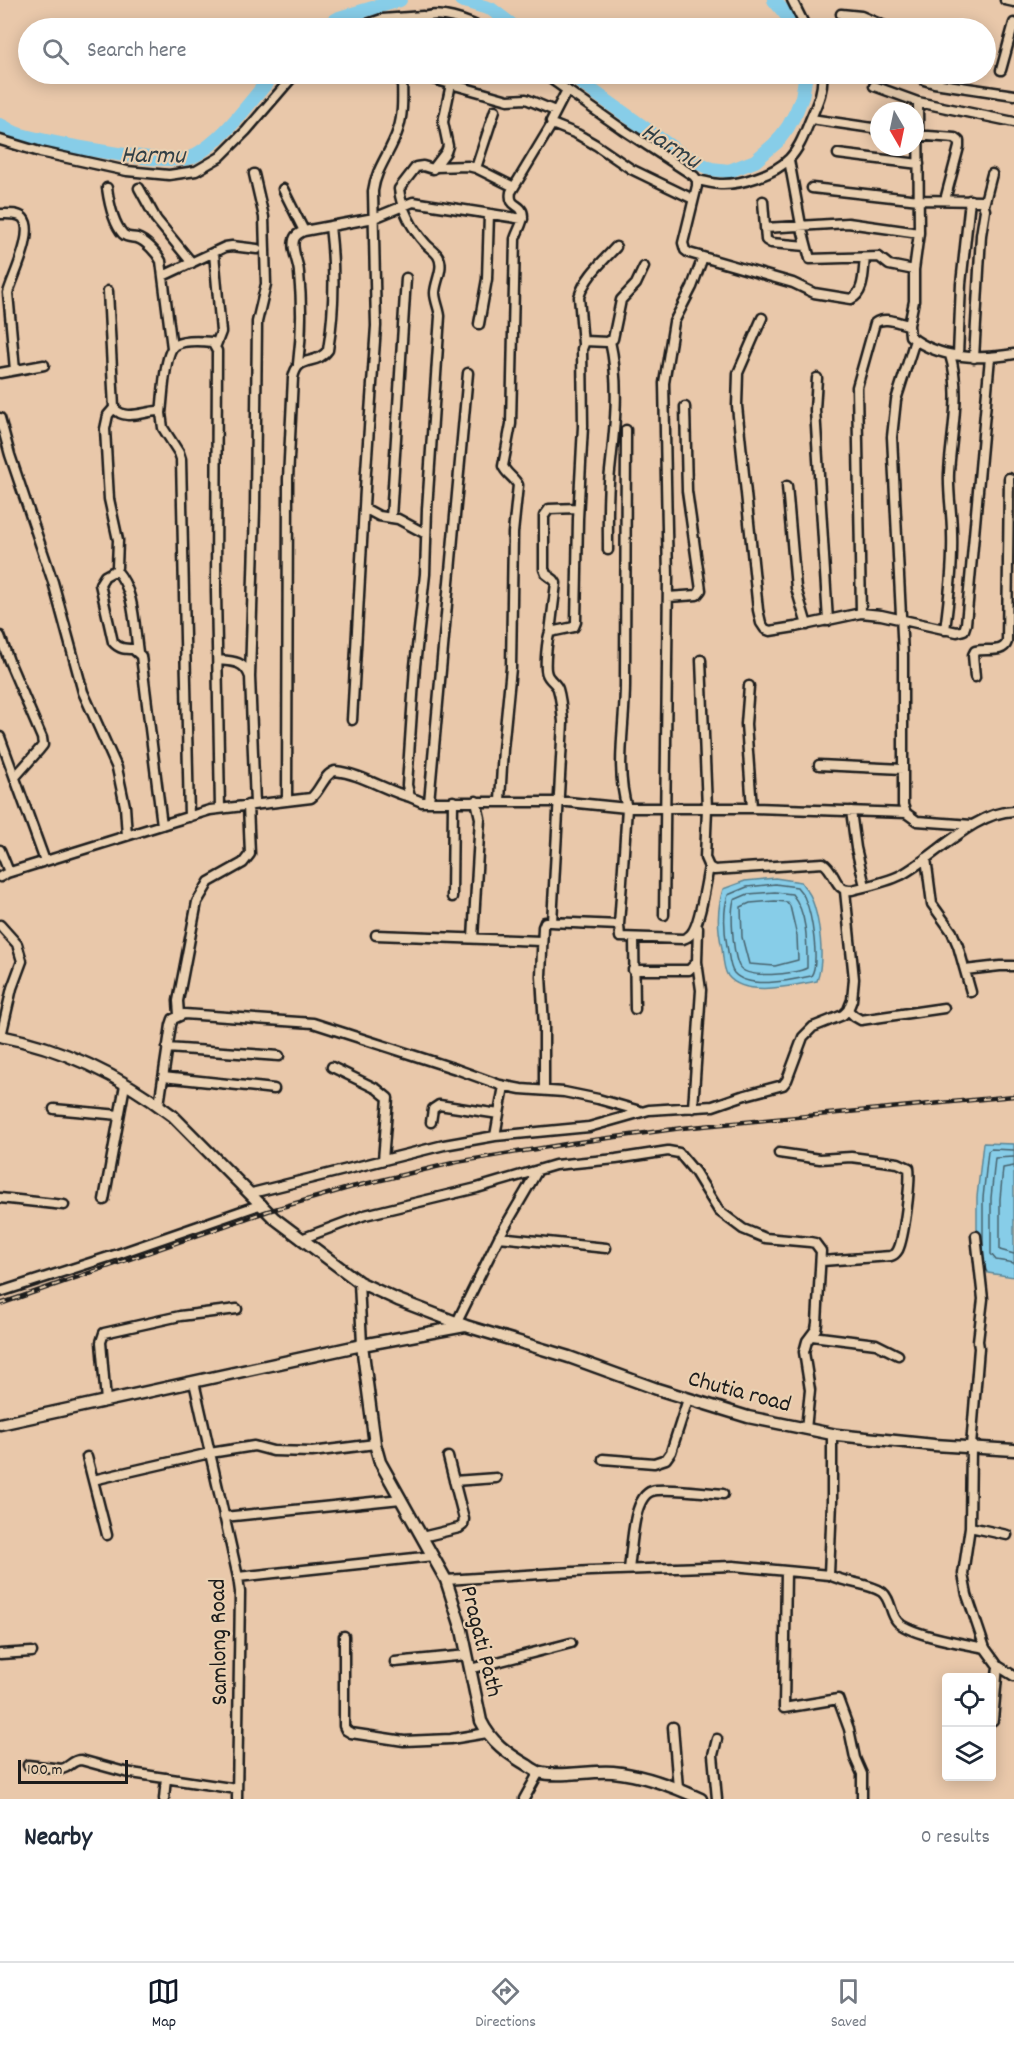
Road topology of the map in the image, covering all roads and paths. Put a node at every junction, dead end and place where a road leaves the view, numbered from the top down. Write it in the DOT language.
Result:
graph roads {
  1 [pos="792,0"];
  2 [pos="1005,0"];
  3 [pos="1014,2"];
  4 [pos="841,14"];
  5 [pos="426,16"];
  6 [pos="382,18"];
  7 [pos="422,18"];
  8 [pos="447,18"];
  9 [pos="801,18"];
  10 [pos="866,18"];
  11 [pos="1014,24"];
  12 [pos="1001,70"];
  13 [pos="286,84"];
  14 [pos="402,84"];
  15 [pos="451,84"];
  16 [pos="558,84"];
  17 [pos="823,84"];
  18 [pos="941,84"];
  19 [pos="874,86"];
  20 [pos="567,90"];
  21 [pos="1014,95"];
  22 [pos="918,102"];
  23 [pos="924,103"];
  24 [pos="495,110"];
  25 [pos="555,111"];
  26 [pos="811,119"];
  27 [pos="1014,122"];
  28 [pos="552,124"];
  29 [pos="870,128"];
  30 [pos="924,136"];
  31 [pos="0,140"];
  32 [pos="838,154"];
  33 [pos="918,156"];
  34 [pos="789,160"];
  35 [pos="919,164"];
  36 [pos="435,167"];
  37 [pos="476,168"];
  38 [pos="254,174"];
  39 [pos="992,174"];
  40 [pos="697,180"];
  41 [pos="514,187"];
  42 [pos="107,188"];
  43 [pos="139,188"];
  44 [pos="812,188"];
  45 [pos="283,189"];
  46 [pos="693,199"];
  47 [pos="919,200"];
  48 [pos="945,200"];
  49 [pos="970,200"];
  50 [pos="763,201"];
  51 [pos="984,205"];
  52 [pos="402,206"];
  53 [pos="0,214"];
  54 [pos="489,214"];
  55 [pos="374,218"];
  56 [pos="523,219"];
  57 [pos="801,225"];
  58 [pos="330,226"];
  59 [pos="765,228"];
  60 [pos="304,231"];
  61 [pos="919,233"];
  62 [pos="806,246"];
  63 [pos="616,247"];
  64 [pos="257,249"];
  65 [pos="214,253"];
  66 [pos="703,257"];
  67 [pos="865,258"];
  68 [pos="192,263"];
  69 [pos="644,267"];
  70 [pos="914,270"];
  71 [pos="163,276"];
  72 [pos="406,278"];
  73 [pos="108,291"];
  74 [pos="762,318"];
  75 [pos="479,324"];
  76 [pos="909,325"];
  77 [pos="610,340"];
  78 [pos="915,340"];
  79 [pos="583,344"];
  80 [pos="216,345"];
  81 [pos="172,348"];
  82 [pos="1014,354"];
  83 [pos="954,355"];
  84 [pos="990,357"];
  85 [pos="974,358"];
  86 [pos="298,364"];
  87 [pos="44,365"];
  88 [pos="15,370"];
  89 [pos="0,373"];
  90 [pos="468,373"];
  91 [pos="817,378"];
  92 [pos="685,407"];
  93 [pos="114,408"];
  94 [pos="161,413"];
  95 [pos="0,418"];
  96 [pos="626,430"];
  97 [pos="1009,478"];
  98 [pos="787,486"];
  99 [pos="364,508"];
  100 [pos="578,508"];
  101 [pos="392,518"];
  102 [pos="426,534"];
  103 [pos="608,550"];
  104 [pos="116,570"];
  105 [pos="668,597"];
  106 [pos="861,613"];
  107 [pos="900,619"];
  108 [pos="828,621"];
  109 [pos="1011,624"];
  110 [pos="807,625"];
  111 [pos="945,630"];
  112 [pos="550,632"];
  113 [pos="0,636"];
  114 [pos="138,652"];
  115 [pos="218,660"];
  116 [pos="701,660"];
  117 [pos="250,677"];
  118 [pos="975,677"];
  119 [pos="749,686"];
  120 [pos="352,720"];
  121 [pos="0,737"];
  122 [pos="819,765"];
  123 [pos="903,769"];
  124 [pos="15,777"];
  125 [pos="410,797"];
  126 [pos="287,801"];
  127 [pos="453,801"];
  128 [pos="476,801"];
  129 [pos="501,801"];
  130 [pos="557,801"];
  131 [pos="429,802"];
  132 [pos="251,805"];
  133 [pos="220,808"];
  134 [pos="627,808"];
  135 [pos="665,808"];
  136 [pos="707,808"];
  137 [pos="752,808"];
  138 [pos="1014,811"];
  139 [pos="851,812"];
  140 [pos="906,813"];
  141 [pos="189,817"];
  142 [pos="162,825"];
  143 [pos="972,825"];
  144 [pos="127,836"];
  145 [pos="0,850"];
  146 [pos="926,858"];
  147 [pos="45,861"];
  148 [pos="709,867"];
  149 [pos="9,872"];
  150 [pos="0,877"];
  151 [pos="865,886"];
  152 [pos="845,891"];
  153 [pos="452,897"];
  154 [pos="664,915"];
  155 [pos="698,920"];
  156 [pos="552,922"];
  157 [pos="0,925"];
  158 [pos="619,925"];
  159 [pos="376,935"];
  160 [pos="473,938"];
  161 [pos="634,938"];
  162 [pos="542,941"];
  163 [pos="697,962"];
  164 [pos="1014,966"];
  165 [pos="633,970"];
  166 [pos="965,970"];
  167 [pos="971,992"];
  168 [pos="944,1008"];
  169 [pos="635,1009"];
  170 [pos="848,1010"];
  171 [pos="179,1015"];
  172 [pos="1,1036"];
  173 [pos="167,1048"];
  174 [pos="279,1056"];
  175 [pos="332,1067"];
  176 [pos="163,1077"];
  177 [pos="125,1085"];
  178 [pos="504,1086"];
  179 [pos="274,1089"];
  180 [pos="544,1090"];
  181 [pos="159,1105"];
  182 [pos="693,1108"];
  183 [pos="54,1109"];
  184 [pos="641,1111"];
  185 [pos="499,1113"];
  186 [pos="119,1115"];
  187 [pos="431,1122"];
  188 [pos="495,1136"];
  189 [pos="779,1153"];
  190 [pos="383,1160"];
  191 [pos="538,1170"];
  192 [pos="252,1193"];
  193 [pos="0,1198"];
  194 [pos="104,1200"];
  195 [pos="262,1204"];
  196 [pos="64,1205"];
  197 [pos="976,1236"];
  198 [pos="499,1237"];
  199 [pos="301,1239"];
  200 [pos="606,1248"];
  201 [pos="822,1261"];
  202 [pos="359,1282"];
  203 [pos="0,1292"];
  204 [pos="237,1309"];
  205 [pos="462,1324"];
  206 [pos="812,1336"];
  207 [pos="362,1345"];
  208 [pos="898,1355"];
  209 [pos="194,1382"];
  210 [pos="688,1399"];
  211 [pos="106,1401"];
  212 [pos="0,1424"];
  213 [pos="806,1429"];
  214 [pos="832,1434"];
  215 [pos="375,1444"];
  216 [pos="971,1446"];
  217 [pos="1014,1450"];
  218 [pos="210,1453"];
  219 [pos="87,1457"];
  220 [pos="448,1457"];
  221 [pos="603,1459"];
  222 [pos="496,1478"];
  223 [pos="93,1480"];
  224 [pos="454,1481"];
  225 [pos="723,1494"];
  226 [pos="401,1499"];
  227 [pos="224,1517"];
  228 [pos="970,1527"];
  229 [pos="1007,1535"];
  230 [pos="107,1536"];
  231 [pos="422,1537"];
  232 [pos="433,1556"];
  233 [pos="629,1569"];
  234 [pos="786,1571"];
  235 [pos="829,1575"];
  236 [pos="238,1576"];
  237 [pos="446,1580"];
  238 [pos="344,1636"];
  239 [pos="572,1643"];
  240 [pos="985,1648"];
  241 [pos="32,1652"];
  242 [pos="0,1654"];
  243 [pos="467,1655"];
  244 [pos="395,1662"];
  245 [pos="998,1666"];
  246 [pos="470,1669"];
  247 [pos="1014,1676"];
  248 [pos="996,1688"];
  249 [pos="673,1728"];
  250 [pos="487,1733"];
  251 [pos="717,1739"];
  252 [pos="28,1765"];
  253 [pos="539,1772"];
  254 [pos="166,1778"];
  255 [pos="678,1788"];
  256 [pos="237,1789"];
  257 [pos="164,1799"];
  258 [pos="237,1799"];
  259 [pos="524,1799"];
  260 [pos="701,1799"];
  261 [pos="717,1799"];
  262 [pos="862,1799"];
  1 -- 9 [label="street"];
  2 -- 3 [label="street"];
  4 -- 10 [label="street"];
  5 -- 6 [label="street"];
  5 -- 7 [label="street"];
  5 -- 8 [label="street"];
  11 -- 12 [label="street"];
  13 -- 31 [label="street"];
  14 -- 55 [label="street"];
  15 -- 25 [label="street"];
  15 -- 36 [label="street"];
  16 -- 20 [label="street"];
  17 -- 26 [label="street"];
  18 -- 21 [label="street"];
  19 -- 22 [label="street"];
  20 -- 25 [label="street"];
  20 -- 40 [label="street"];
  23 -- 27 [label="street"];
  24 -- 37 [label="street"];
  25 -- 28 [label="street"];
  26 -- 29 [label="street"];
  26 -- 34 [label="street"];
  28 -- 41 [label="street"];
  28 -- 46 [label="street"];
  30 -- 48 [label="street"];
  32 -- 35 [label="street"];
  33 -- 35 [label="street"];
  34 -- 40 [label="street"];
  34 -- 57 [label="street"];
  35 -- 47 [label="street"];
  36 -- 37 [label="street"];
  36 -- 52 [label="street"];
  37 -- 41 [label="street"];
  38 -- 117 [label="street"];
  39 -- 51 [label="street"];
  40 -- 46 [label="street"];
  41 -- 56 [label="street"];
  42 -- 71 [label="street"];
  43 -- 68 [label="street"];
  44 -- 47 [label="street"];
  45 -- 60 [label="street"];
  46 -- 66 [label="street"];
  47 -- 48 [label="street"];
  47 -- 61 [label="street"];
  48 -- 49 [label="street"];
  49 -- 51 [label="street"];
  49 -- 83 [label="street"];
  50 -- 59 [label="street"];
  51 -- 85 [label="street"];
  52 -- 54 [label="street"];
  52 -- 55 [label="street"];
  52 -- 102 [label="street"];
  53 -- 88 [label="street"];
  54 -- 56 [label="street"];
  54 -- 75 [label="street"];
  55 -- 58 [label="street"];
  55 -- 99 [label="street"];
  56 -- 129 [label="street"];
  57 -- 59 [label="street"];
  57 -- 61 [label="street"];
  57 -- 62 [label="street"];
  58 -- 60 [label="street"];
  58 -- 86 [label="street"];
  59 -- 62 [label="street"];
  60 -- 86 [label="street"];
  61 -- 70 [label="street"];
  62 -- 67 [label="street"];
  63 -- 79 [label="street"];
  64 -- 65 [label="street"];
  65 -- 68 [label="street"];
  65 -- 80 [label="street"];
  66 -- 67 [label="street"];
  66 -- 105 [label="street"];
  67 -- 70 [label="street"];
  68 -- 71 [label="street"];
  69 -- 77 [label="street"];
  70 -- 76 [label="street"];
  71 -- 81 [label="street"];
  72 -- 101 [label="street"];
  73 -- 93 [label="street"];
  74 -- 110 [label="street"];
  76 -- 78 [label="street"];
  76 -- 106 [label="street"];
  77 -- 79 [label="street"];
  77 -- 103 [label="street"];
  78 -- 83 [label="street"];
  78 -- 107 [label="street"];
  79 -- 100 [label="street"];
  80 -- 81 [label="street"];
  80 -- 115 [label="street"];
  81 -- 94 [label="street"];
  82 -- 84 [label="street"];
  83 -- 85 [label="street"];
  83 -- 111 [label="street"];
  84 -- 85 [label="street"];
  84 -- 111 [label="street"];
  86 -- 126 [label="street"];
  87 -- 88 [label="street"];
  88 -- 89 [label="street"];
  90 -- 131 [label="street"];
  91 -- 108 [label="street"];
  92 -- 105 [label="street"];
  93 -- 94 [label="street"];
  93 -- 104 [label="street"];
  94 -- 141 [label="street"];
  95 -- 144 [label="street"];
  96 -- 134 [label="street"];
  97 -- 109 [label="street"];
  98 -- 110 [label="street"];
  99 -- 101 [label="street"];
  99 -- 120 [label="street"];
  100 -- 112 [label="street"];
  100 -- 112 [label="street"];
  101 -- 102 [label="street"];
  102 -- 125 [label="street"];
  104 -- 114 [label="street"];
  104 -- 114 [label="street"];
  105 -- 135 [label="street"];
  106 -- 107 [label="street"];
  106 -- 108 [label="street"];
  107 -- 111 [label="street"];
  107 -- 123 [label="street"];
  108 -- 110 [label="street"];
  109 -- 118 [label="street"];
  112 -- 130 [label="street"];
  113 -- 124 [label="street"];
  114 -- 142 [label="street"];
  115 -- 117 [label="street"];
  115 -- 133 [label="street"];
  116 -- 136 [label="street"];
  117 -- 132 [label="street"];
  119 -- 137 [label="street"];
  121 -- 124 [label="street"];
  122 -- 123 [label="street"];
  123 -- 140 [label="street"];
  124 -- 147 [label="street"];
  125 -- 126 [label="street"];
  125 -- 131 [label="street"];
  126 -- 132 [label="street"];
  127 -- 128 [label="street"];
  127 -- 131 [label="street"];
  127 -- 153 [label="street"];
  128 -- 129 [label="street"];
  128 -- 160 [label="street"];
  129 -- 130 [label="street"];
  130 -- 134 [label="street"];
  130 -- 156 [label="street"];
  132 -- 133 [label="street"];
  132 -- 171 [label="street"];
  133 -- 141 [label="street"];
  134 -- 135 [label="street"];
  134 -- 158 [label="street"];
  135 -- 136 [label="street"];
  135 -- 154 [label="street"];
  136 -- 137 [label="street"];
  136 -- 148 [label="street"];
  137 -- 139 [label="street"];
  138 -- 143 [label="street"];
  139 -- 140 [label="street"];
  139 -- 151 [label="street"];
  140 -- 143 [label="street"];
  141 -- 142 [label="street"];
  142 -- 144 [label="street"];
  143 -- 146 [label="street"];
  144 -- 147 [label="street"];
  145 -- 149 [label="street"];
  146 -- 151 [label="street"];
  146 -- 166 [label="street"];
  147 -- 149 [label="street"];
  148 -- 152 [label="street"];
  148 -- 155 [label="street"];
  149 -- 150 [label="street"];
  151 -- 152 [label="street"];
  152 -- 170 [label="street"];
  155 -- 161 [label="street"];
  155 -- 163 [label="street"];
  156 -- 158 [label="street"];
  156 -- 162 [label="street"];
  157 -- 172 [label="street"];
  158 -- 161 [label="street"];
  159 -- 160 [label="street"];
  160 -- 162 [label="street"];
  161 -- 165 [label="street"];
  162 -- 180 [label="street"];
  163 -- 165 [label="street"];
  163 -- 182 [label="street"];
  164 -- 166 [label="street"];
  165 -- 169 [label="street"];
  166 -- 167 [label="street"];
  168 -- 170 [label="street"];
  170 -- 182 [label="street"];
  171 -- 173 [label="street"];
  171 -- 178 [label="street"];
  172 -- 177 [label="street, Chutia road"];
  173 -- 174 [label="street"];
  173 -- 176 [label="street"];
  175 -- 190 [label="street"];
  176 -- 179 [label="street"];
  176 -- 181 [label="street"];
  177 -- 181 [label="street, Chutia road"];
  177 -- 186 [label="street"];
  178 -- 180 [label="street"];
  178 -- 185 [label="street"];
  180 -- 184 [label="street"];
  181 -- 192 [label="street, Chutia road"];
  182 -- 184 [label="street"];
  183 -- 186 [label="street"];
  184 -- 188 [label="street"];
  185 -- 187 [label="street"];
  185 -- 188 [label="street"];
  186 -- 194 [label="street"];
  188 -- 190 [label="street"];
  189 -- 201 [label="street"];
  190 -- 192 [label="street"];
  191 -- 198 [label="street"];
  191 -- 199 [label="street"];
  191 -- 201 [label="street"];
  192 -- 195 [label="street, Chutia road"];
  193 -- 196 [label="street"];
  195 -- 199 [label="street, Chutia road"];
  195 -- 203 [label="street"];
  197 -- 216 [label="street"];
  198 -- 200 [label="street"];
  198 -- 205 [label="street"];
  199 -- 202 [label="street, Chutia road"];
  201 -- 206 [label="street"];
  202 -- 205 [label="street, Chutia road"];
  202 -- 207 [label="street"];
  204 -- 211 [label="street"];
  205 -- 207 [label="street"];
  205 -- 210 [label="street, Chutia road"];
  206 -- 208 [label="street"];
  206 -- 213 [label="street"];
  207 -- 209 [label="street"];
  207 -- 215 [label="street, Pragati Path"];
  209 -- 211 [label="street"];
  209 -- 218 [label="street, Samlong Road"];
  210 -- 213 [label="street, Chutia road"];
  210 -- 221 [label="street"];
  211 -- 212 [label="street"];
  213 -- 214 [label="street, Chutia road"];
  214 -- 216 [label="street, Chutia road"];
  214 -- 235 [label="street"];
  215 -- 218 [label="street"];
  215 -- 226 [label="street, Pragati Path"];
  216 -- 217 [label="street, Chutia road"];
  216 -- 228 [label="street"];
  218 -- 223 [label="street"];
  218 -- 227 [label="street, Samlong Road"];
  219 -- 223 [label="street"];
  220 -- 224 [label="street"];
  222 -- 224 [label="street"];
  223 -- 230 [label="street"];
  224 -- 231 [label="street"];
  225 -- 233 [label="street"];
  226 -- 227 [label="street"];
  226 -- 231 [label="street, Pragati Path"];
  227 -- 236 [label="street, Samlong Road"];
  228 -- 229 [label="street"];
  228 -- 240 [label="street"];
  231 -- 232 [label="street, Pragati Path"];
  232 -- 236 [label="street"];
  232 -- 237 [label="street, Pragati Path"];
  233 -- 234 [label="street"];
  233 -- 237 [label="street"];
  234 -- 235 [label="street"];
  234 -- 262 [label="street"];
  235 -- 240 [label="street"];
  236 -- 256 [label="street, Samlong Road"];
  237 -- 243 [label="street, Pragati Path"];
  238 -- 250 [label="street"];
  239 -- 246 [label="street"];
  240 -- 245 [label="street"];
  241 -- 242 [label="street"];
  243 -- 244 [label="street"];
  243 -- 246 [label="street, Pragati Path"];
  245 -- 247 [label="street"];
  245 -- 248 [label="street"];
  246 -- 250 [label="street, Pragati Path"];
  249 -- 255 [label="street"];
  250 -- 253 [label="street, Pragati Path"];
  251 -- 261 [label="street"];
  252 -- 254 [label="street"];
  253 -- 255 [label="street"];
  253 -- 259 [label="street"];
  254 -- 256 [label="street"];
  254 -- 257 [label="street"];
  255 -- 260 [label="street"];
  256 -- 258 [label="street, Samlong Road"];
}
